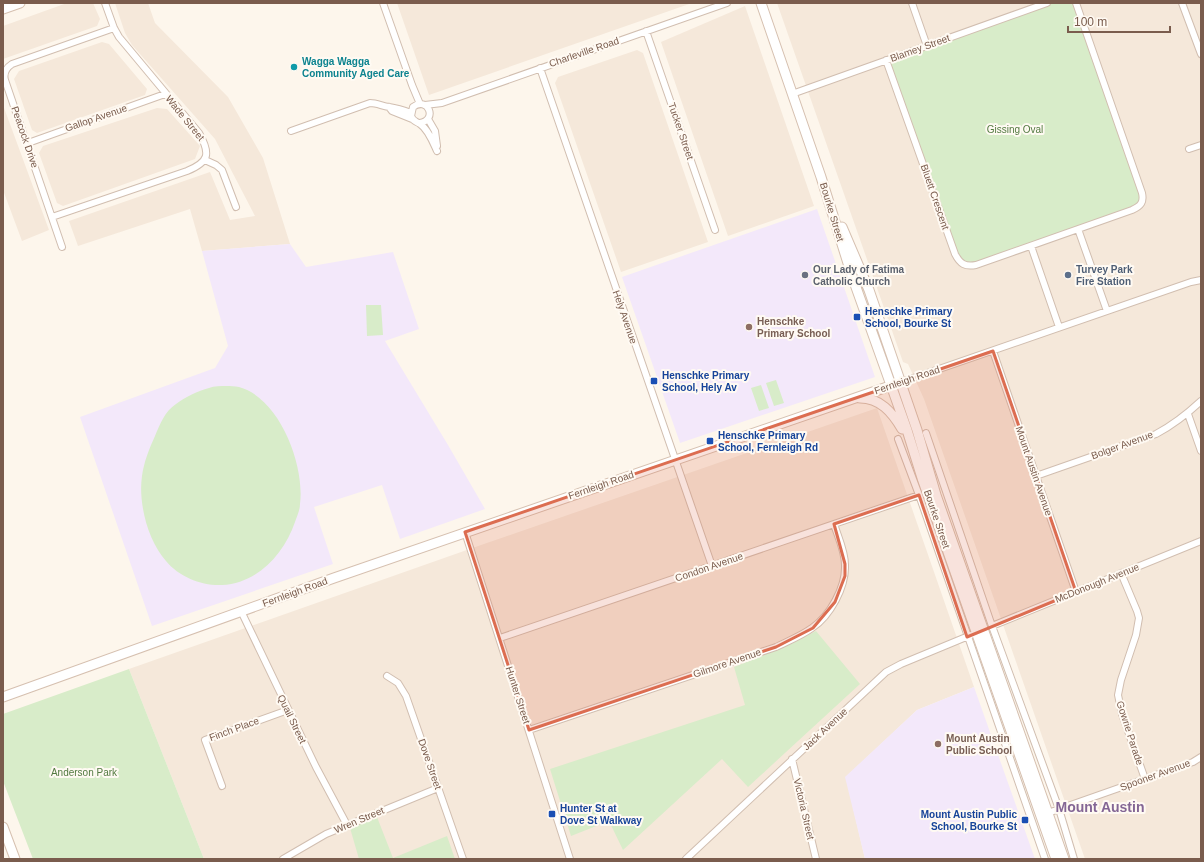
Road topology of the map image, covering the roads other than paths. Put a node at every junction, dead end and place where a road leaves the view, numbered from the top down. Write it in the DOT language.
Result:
graph roads {
  1 [pos="20,3"];
  2 [pos="105,3"];
  3 [pos="383,3"];
  4 [pos="727,3"];
  5 [pos="761,3"];
  6 [pos="912,3"];
  7 [pos="1047,3"];
  8 [pos="1076,3"];
  9 [pos="1182,3"];
  10 [pos="3,9"];
  11 [pos="114,28"];
  12 [pos="646,31"];
  13 [pos="927,46"];
  14 [pos="1201,54"];
  15 [pos="886,60"];
  16 [pos="540,68"];
  17 [pos="412,85"];
  18 [pos="165,94"];
  19 [pos="792,94"];
  20 [pos="442,103"];
  21 [pos="423,105"];
  22 [pos="412,113"];
  23 [pos="429,116"];
  24 [pos="420,123"];
  25 [pos="292,131"];
  26 [pos="28,142"];
  27 [pos="1201,145"];
  28 [pos="1189,149"];
  29 [pos="205,160"];
  30 [pos="821,178"];
  31 [pos="236,207"];
  32 [pos="52,217"];
  33 [pos="1078,229"];
  34 [pos="715,230"];
  35 [pos="1030,246"];
  36 [pos="62,247"];
  37 [pos="1201,280"];
  38 [pos="1107,311"];
  39 [pos="1059,328"];
  40 [pos="993,351"];
  41 [pos="900,383"];
  42 [pos="890,386"];
  43 [pos="855,398"];
  44 [pos="1201,401"];
  45 [pos="1188,414"];
  46 [pos="926,433"];
  47 [pos="898,439"];
  48 [pos="1201,451"];
  49 [pos="675,460"];
  50 [pos="918,463"];
  51 [pos="1036,476"];
  52 [pos="946,492"];
  53 [pos="919,495"];
  54 [pos="936,495"];
  55 [pos="834,524"];
  56 [pos="465,532"];
  57 [pos="1201,540"];
  58 [pos="712,566"];
  59 [pos="1121,573"];
  60 [pos="1076,592"];
  61 [pos="241,611"];
  62 [pos="984,630"];
  63 [pos="967,637"];
  64 [pos="500,638"];
  65 [pos="387,676"];
  66 [pos="3,697"];
  67 [pos="288,710"];
  68 [pos="530,730"];
  69 [pos="1201,757"];
  70 [pos="792,759"];
  71 [pos="1145,779"];
  72 [pos="222,786"];
  73 [pos="438,788"];
  74 [pos="1058,809"];
  75 [pos="1044,814"];
  76 [pos="347,825"];
  77 [pos="3,827"];
  78 [pos="14,859"];
  79 [pos="283,859"];
  80 [pos="463,859"];
  81 [pos="570,859"];
  82 [pos="686,859"];
  83 [pos="816,859"];
  84 [pos="1045,859"];
  85 [pos="1056,859"];
  86 [pos="1064,859"];
  87 [pos="1074,859"];
  1 -- 10 [label="main road"];
  2 -- 11 [label="street, Wade Street"];
  3 -- 17 [label="street"];
  4 -- 12 [label="street, Charleville Road"];
  5 -- 19 [label="main road, Bourke Street"];
  6 -- 13 [label="street"];
  7 -- 13 [label="street, Blamey Street"];
  8 -- 33 [label="street, Bluett Crescent"];
  9 -- 14 [label="street"];
  11 -- 18 [label="street, Wade Street"];
  11 -- 26 [label="street, Peacock Drive"];
  12 -- 16 [label="street, Charleville Road"];
  12 -- 34 [label="street, Tucker Street"];
  13 -- 15 [label="street, Blamey Street"];
  15 -- 19 [label="street, Blamey Street"];
  15 -- 35 [label="street, Bluett Crescent"];
  16 -- 20 [label="street, Charleville Road"];
  16 -- 49 [label="street, Hely Avenue"];
  17 -- 21 [label="street"];
  17 -- 22 [label="street"];
  18 -- 26 [label="street, Gallop Avenue"];
  18 -- 29 [label="street, Wade Street"];
  19 -- 30 [label="main road, Bourke Street"];
  20 -- 21 [label="street, Charleville Road"];
  20 -- 23 [label="street, Charleville Road"];
  21 -- 22 [label="street"];
  21 -- 23 [label="street"];
  22 -- 24 [label="street"];
  22 -- 25 [label="street"];
  23 -- 24 [label="street"];
  23 -- 24 [label="street"];
  26 -- 32 [label="street, Peacock Drive"];
  27 -- 28 [label="street"];
  29 -- 31 [label="street"];
  29 -- 32 [label="street"];
  30 -- 41 [label="main road, Bourke Street"];
  30 -- 42 [label="main road, Bourke Street"];
  32 -- 36 [label="street, Peacock Drive"];
  33 -- 35 [label="street, Bluett Crescent"];
  33 -- 38 [label="street"];
  35 -- 39 [label="street"];
  37 -- 38 [label="street, Fernleigh Road"];
  38 -- 39 [label="street, Fernleigh Road"];
  39 -- 40 [label="street, Fernleigh Road"];
  40 -- 41 [label="street, Fernleigh Road"];
  40 -- 51 [label="street, Mount Austin Avenue"];
  41 -- 42 [label="street, Fernleigh Road"];
  41 -- 54 [label="main road, Bourke Street"];
  42 -- 43 [label="main road, Fernleigh Road"];
  42 -- 50 [label="main road, Bourke Street"];
  43 -- 49 [label="main road, Fernleigh Road"];
  43 -- 50 [label="main road"];
  44 -- 45 [label="street, Bolger Avenue"];
  45 -- 48 [label="street"];
  45 -- 51 [label="street, Bolger Avenue"];
  46 -- 52 [label="street, Bourke Street"];
  47 -- 53 [label="street, Bourke Street"];
  49 -- 56 [label="main road, Fernleigh Road"];
  49 -- 58 [label="street, Hely Avenue"];
  50 -- 62 [label="main road, Bourke Street"];
  51 -- 60 [label="street, Mount Austin Avenue"];
  52 -- 54 [label="street, Bourke Street"];
  52 -- 62 [label="street, Bourke Street"];
  53 -- 55 [label="street, Condon Avenue"];
  53 -- 63 [label="street, Bourke Street"];
  54 -- 62 [label="main road, Bourke Street"];
  55 -- 58 [label="street, Condon Avenue"];
  55 -- 68 [label="street, Gilmore Avenue"];
  56 -- 61 [label="main road, Fernleigh Road"];
  56 -- 64 [label="street, Hunter Street"];
  57 -- 59 [label="street, McDonough Avenue"];
  58 -- 64 [label="street, Condon Avenue"];
  59 -- 60 [label="street, McDonough Avenue"];
  59 -- 71 [label="street, Gowrie Parade"];
  60 -- 62 [label="street, McDonough Avenue"];
  61 -- 66 [label="main road, Fernleigh Road"];
  61 -- 67 [label="street, Quail Street"];
  62 -- 63 [label="street, Jack Avenue"];
  62 -- 74 [label="street, Bourke Street"];
  62 -- 75 [label="main road, Bourke Street"];
  63 -- 70 [label="street, Jack Avenue"];
  63 -- 84 [label="street, Bourke Street"];
  64 -- 68 [label="street, Hunter Street"];
  65 -- 73 [label="street, Dove Street"];
  67 -- 72 [label="street, Finch Place"];
  67 -- 76 [label="street, Quail Street"];
  68 -- 81 [label="street, Hunter Street"];
  69 -- 71 [label="street, Spooner Avenue"];
  70 -- 82 [label="street, Jack Avenue"];
  70 -- 83 [label="street, Victoria Street"];
  71 -- 74 [label="street, Spooner Avenue"];
  73 -- 76 [label="street, Wren Street"];
  73 -- 80 [label="street, Dove Street"];
  74 -- 75 [label="street, Spooner Avenue"];
  74 -- 87 [label="street, Bourke Street"];
  75 -- 85 [label="main road, Bourke Street"];
  75 -- 86 [label="main road, Bourke Street"];
  76 -- 79 [label="street, Wren Street"];
  77 -- 78 [label="main road"];
}
